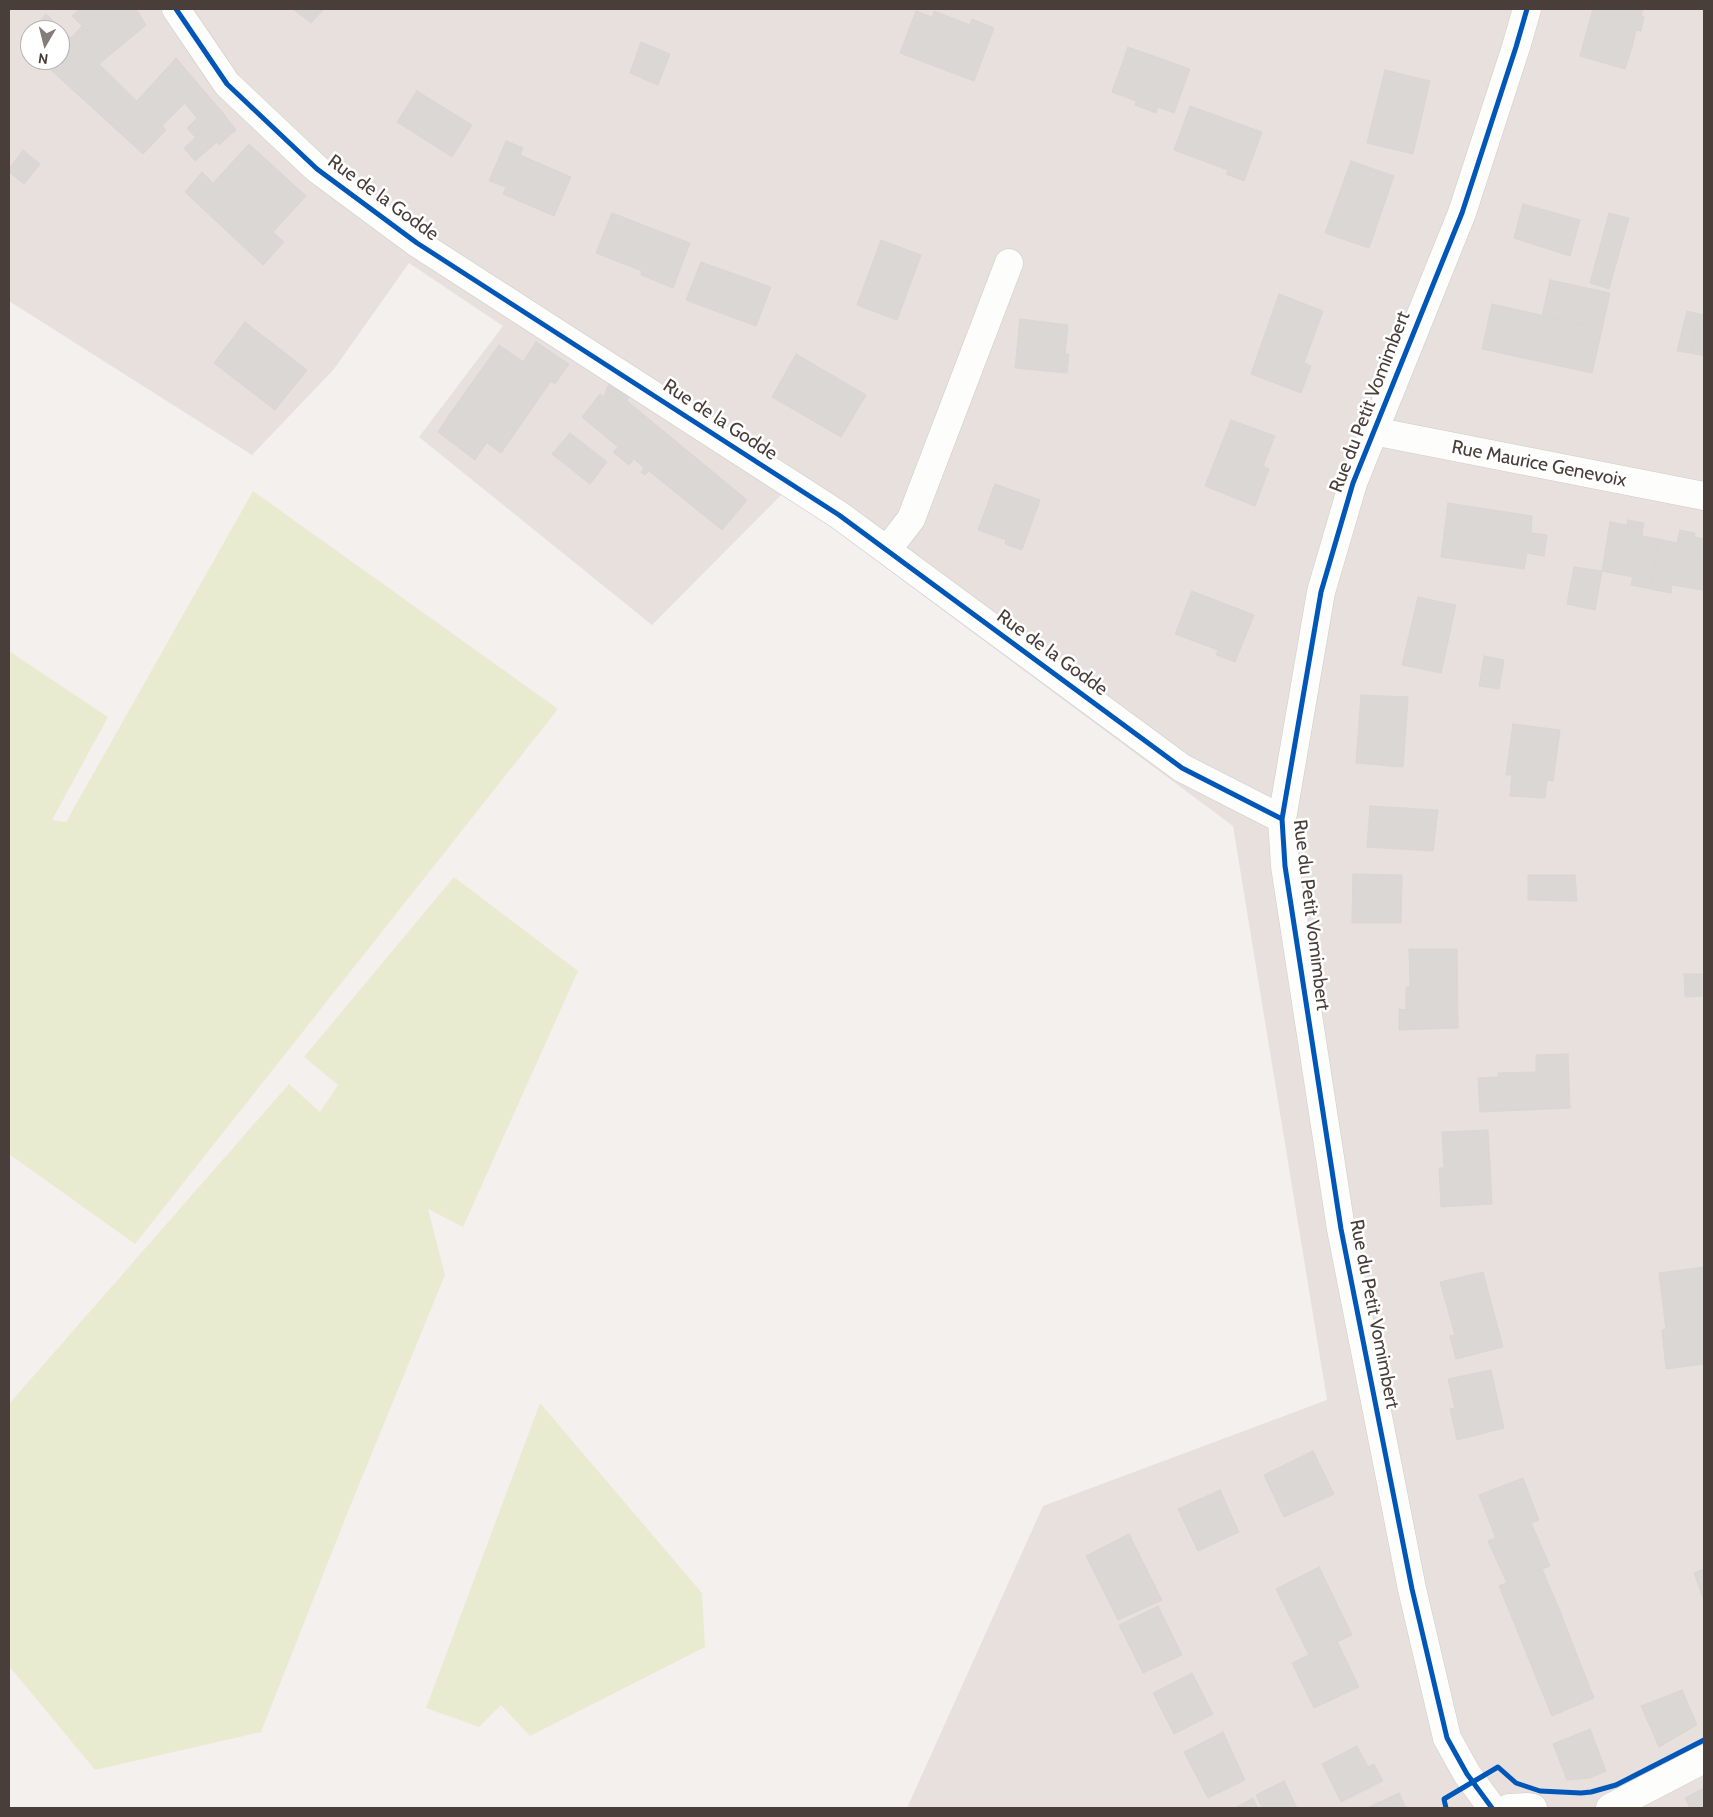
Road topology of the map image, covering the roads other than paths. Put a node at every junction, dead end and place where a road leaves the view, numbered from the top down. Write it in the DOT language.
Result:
graph roads {
  1 [pos="176,9"];
  2 [pos="1527,9"];
  3 [pos="1009,263"];
  4 [pos="1373,431"];
  5 [pos="1704,496"];
  6 [pos="887,550"];
  7 [pos="1282,819"];
  8 [pos="1704,1759"];
  9 [pos="1492,1808"];
  10 [pos="1509,1808"];
  11 [pos="1533,1808"];
  12 [pos="1610,1808"];
  1 -- 6 [label="street, Rue de la Godde"];
  2 -- 4 [label="street, Rue du Petit Vomimbert"];
  3 -- 6 [label="street"];
  4 -- 5 [label="street, Rue Maurice Genevoix"];
  4 -- 7 [label="street, Rue du Petit Vomimbert"];
  6 -- 7 [label="street, Rue de la Godde"];
  7 -- 9 [label="street, Rue du Petit Vomimbert"];
  8 -- 12 [label="street"];
  10 -- 11 [label="street"];
}
